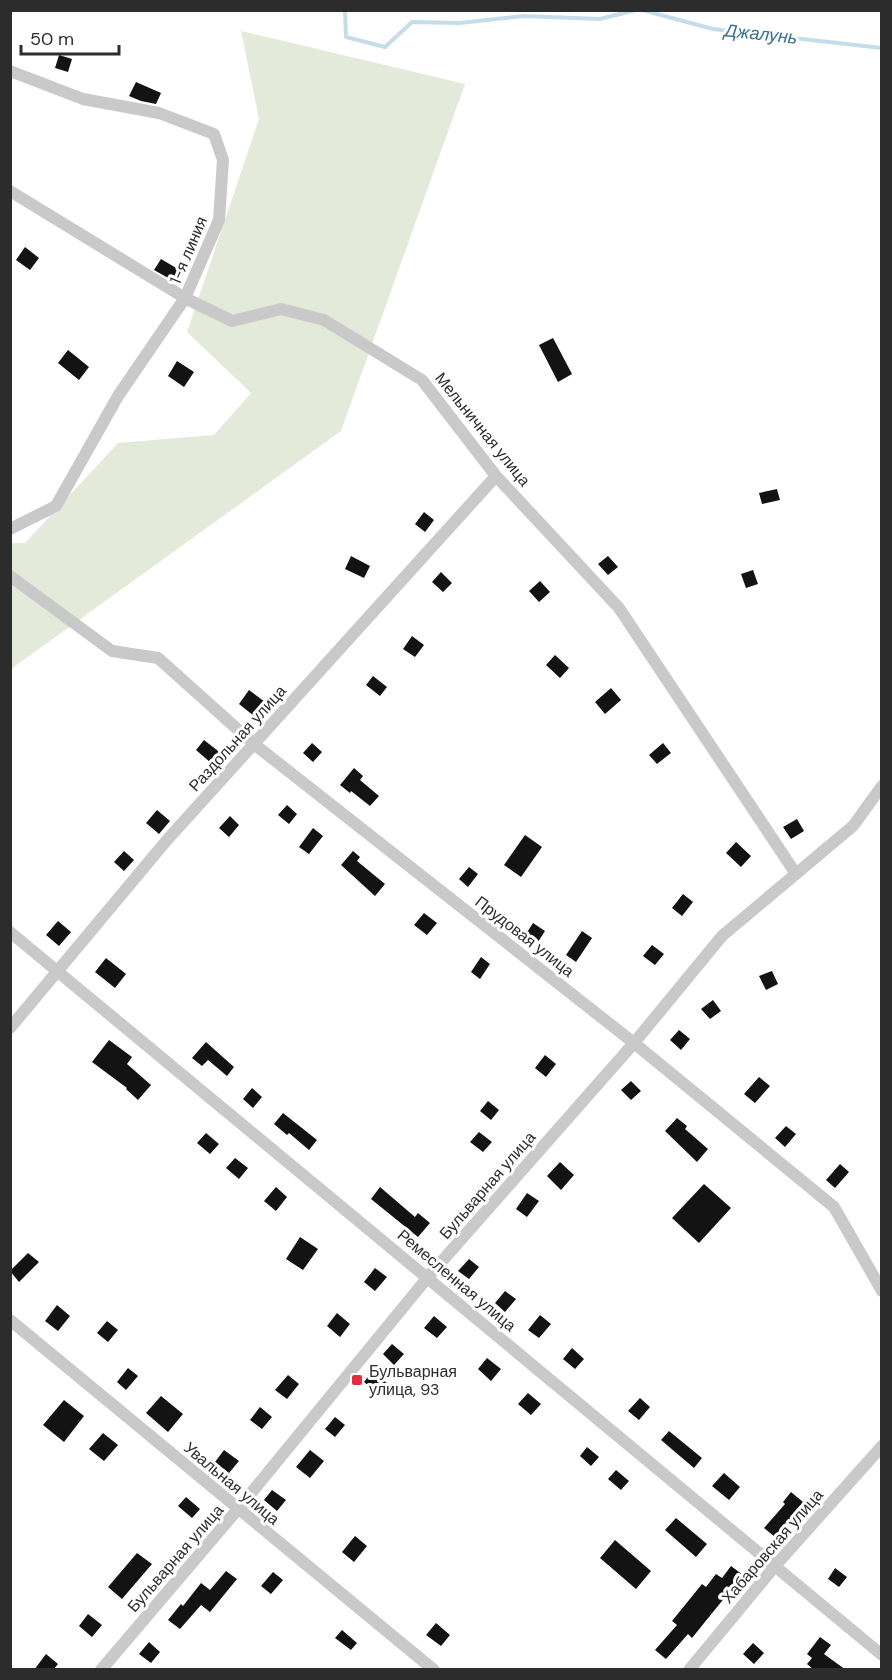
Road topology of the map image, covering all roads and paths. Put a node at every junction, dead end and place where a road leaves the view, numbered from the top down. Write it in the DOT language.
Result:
graph roads {
  1 [pos="10,71"];
  2 [pos="10,191"];
  3 [pos="185,298"];
  4 [pos="496,476"];
  5 [pos="10,529"];
  6 [pos="10,576"];
  7 [pos="254,744"];
  8 [pos="882,786"];
  9 [pos="796,874"];
  10 [pos="10,932"];
  11 [pos="58,971"];
  12 [pos="10,1029"];
  13 [pos="634,1042"];
  14 [pos="428,1277"];
  15 [pos="882,1291"];
  16 [pos="10,1320"];
  17 [pos="882,1446"];
  18 [pos="238,1509"];
  19 [pos="775,1566"];
  20 [pos="882,1655"];
  21 [pos="101,1670"];
  22 [pos="434,1670"];
  23 [pos="689,1670"];
  1 -- 3 [label="street, 1-я линия"];
  2 -- 3 [label="street, Мельничная улица"];
  3 -- 4 [label="street, Мельничная улица"];
  3 -- 5 [label="street, 1-я линия"];
  4 -- 7 [label="street, Раздольная улица"];
  4 -- 9 [label="street, Мельничная улица"];
  6 -- 7 [label="street, Прудовая улица"];
  7 -- 11 [label="street, Раздольная улица"];
  7 -- 13 [label="street, Прудовая улица"];
  8 -- 9 [label="street, Бульварная улица"];
  9 -- 13 [label="street, Бульварная улица"];
  10 -- 11 [label="street, Ремесленная улица"];
  11 -- 12 [label="street, Раздольная улица"];
  11 -- 14 [label="street, Ремесленная улица"];
  13 -- 14 [label="street, Бульварная улица"];
  13 -- 15 [label="street, Прудовая улица"];
  14 -- 18 [label="street, Бульварная улица"];
  14 -- 19 [label="street, Ремесленная улица"];
  16 -- 18 [label="street, Увальная улица"];
  17 -- 19 [label="street, Хабаровская улица"];
  18 -- 21 [label="street, Бульварная улица"];
  18 -- 22 [label="street, Увальная улица"];
  19 -- 20 [label="street, Ремесленная улица"];
  19 -- 23 [label="street, Хабаровская улица"];
}
